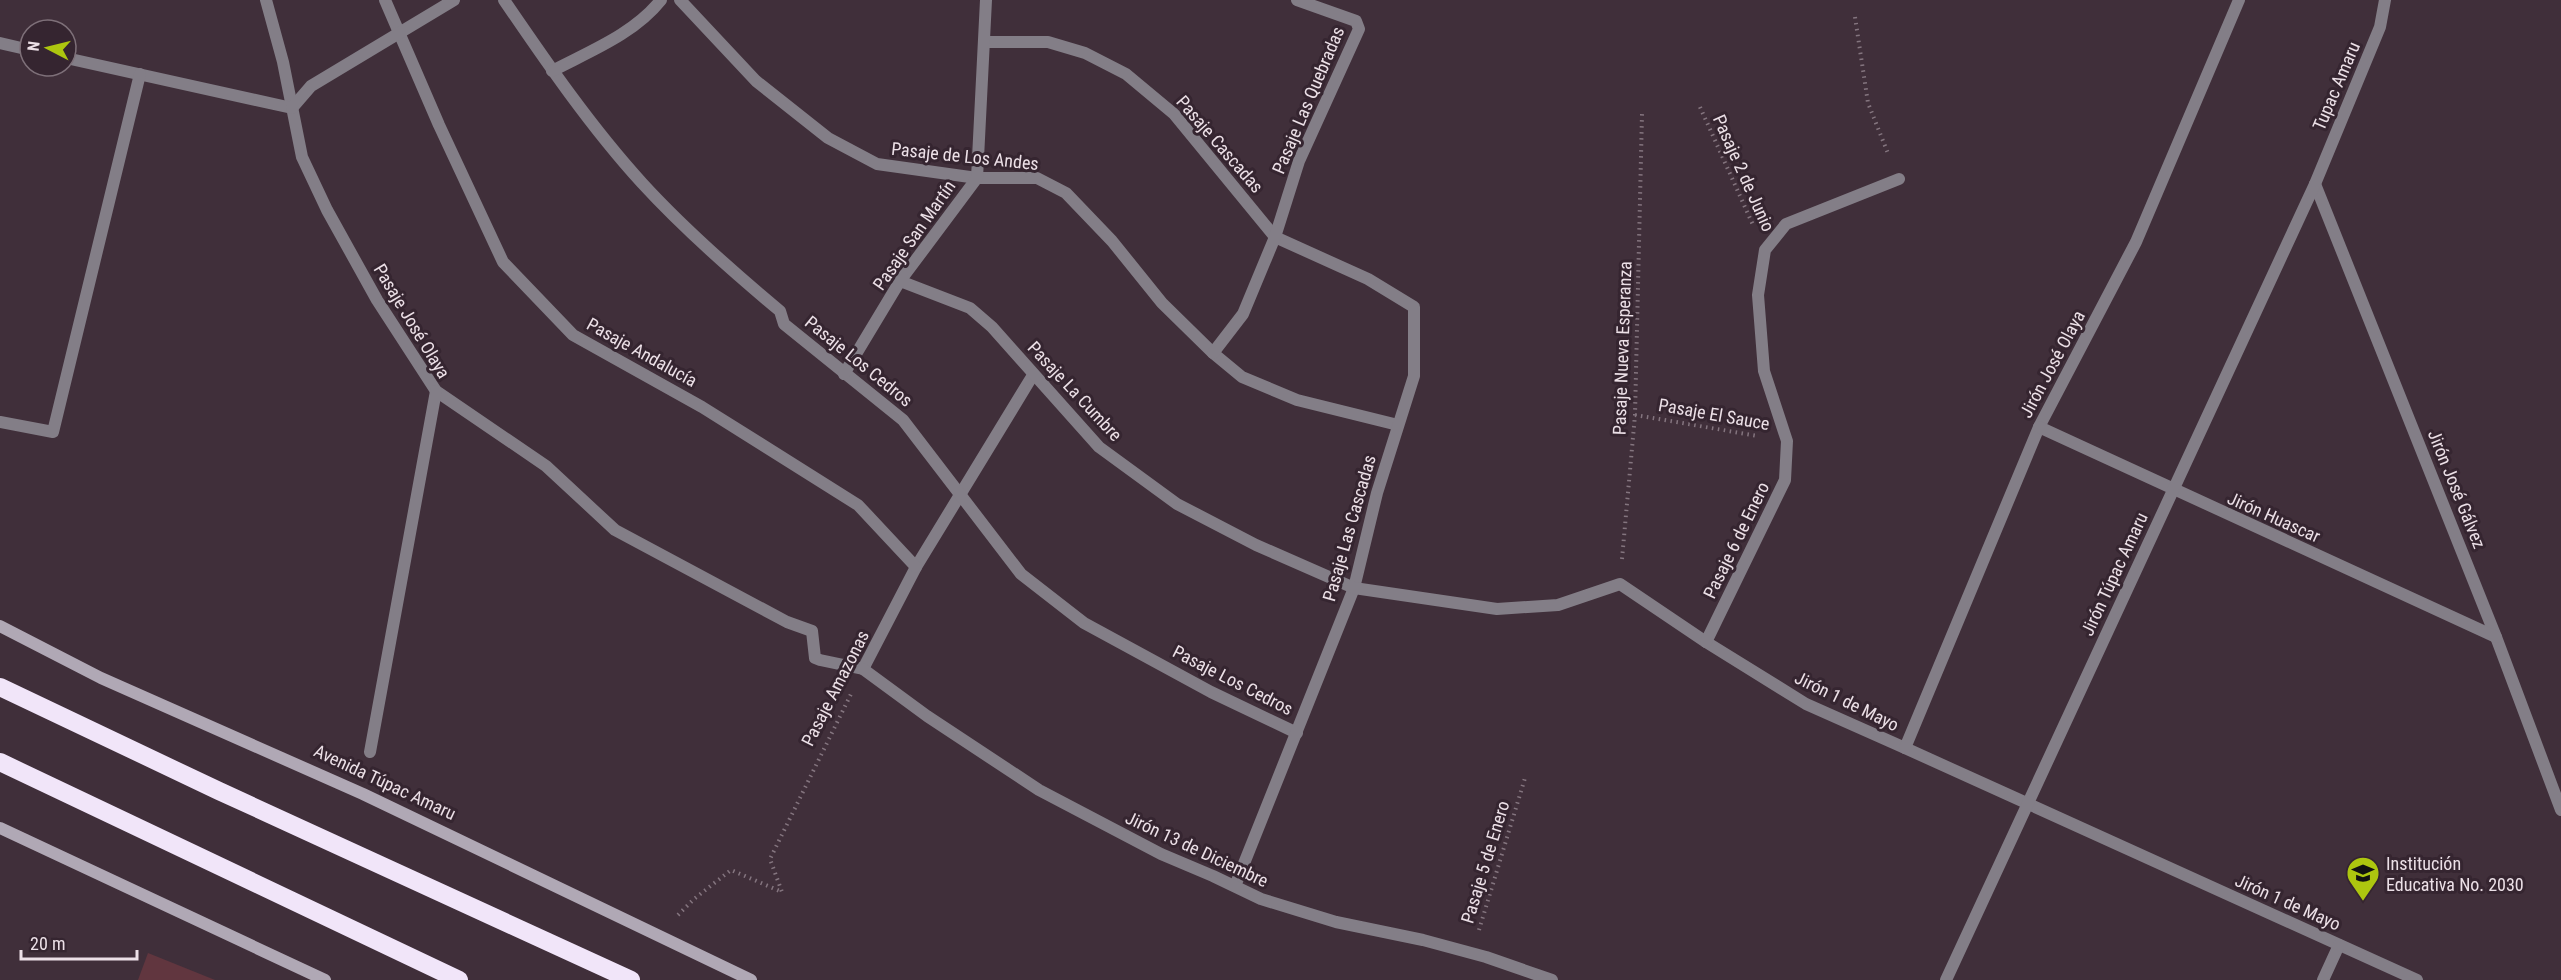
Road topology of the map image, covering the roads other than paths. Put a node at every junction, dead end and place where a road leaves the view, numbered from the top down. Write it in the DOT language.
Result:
graph roads {
  1 [pos="266,0"];
  2 [pos="385,0"];
  3 [pos="454,0"];
  4 [pos="504,0"];
  5 [pos="661,0"];
  6 [pos="680,0"];
  7 [pos="986,0"];
  8 [pos="1296,0"];
  9 [pos="2239,0"];
  10 [pos="2385,0"];
  11 [pos="400,30"];
  12 [pos="985,42"];
  13 [pos="0,43"];
  14 [pos="18,47"];
  15 [pos="78,61"];
  16 [pos="552,71"];
  17 [pos="140,74"];
  18 [pos="292,108"];
  19 [pos="977,178"];
  20 [pos="1899,179"];
  21 [pos="2315,184"];
  22 [pos="1275,237"];
  23 [pos="900,281"];
  24 [pos="1414,307"];
  25 [pos="1213,353"];
  26 [pos="844,374"];
  27 [pos="1033,375"];
  28 [pos="436,391"];
  29 [pos="0,422"];
  30 [pos="1398,425"];
  31 [pos="2038,427"];
  32 [pos="2172,491"];
  33 [pos="958,495"];
  34 [pos="916,567"];
  35 [pos="1354,588"];
  36 [pos="0,626"];
  37 [pos="2496,637"];
  38 [pos="1706,642"];
  39 [pos="863,669"];
  40 [pos="0,687"];
  41 [pos="1297,733"];
  42 [pos="1905,748"];
  43 [pos="370,752"];
  44 [pos="0,762"];
  45 [pos="2027,804"];
  46 [pos="2561,810"];
  47 [pos="0,828"];
  48 [pos="1234,886"];
  49 [pos="2339,945"];
  50 [pos="325,980"];
  51 [pos="459,980"];
  52 [pos="631,980"];
  53 [pos="751,980"];
  54 [pos="1552,980"];
  55 [pos="1946,980"];
  56 [pos="2323,980"];
  57 [pos="2417,980"];
  1 -- 18 [label="street, Pasaje José Olaya"];
  2 -- 11 [label="street, Pasaje Andalucía"];
  3 -- 11 [label="street"];
  4 -- 16 [label="street, Pasaje Los Cedros"];
  5 -- 16 [label="street"];
  6 -- 19 [label="street, Pasaje de Los Andes"];
  7 -- 12 [label="street, Pasaje San Martín"];
  8 -- 22 [label="street, Pasaje Las Quebradas"];
  9 -- 31 [label="street, Jirón José Olaya"];
  10 -- 21 [label="street, Tupac Amaru"];
  11 -- 18 [label="street"];
  11 -- 34 [label="street, Pasaje Andalucía"];
  12 -- 19 [label="street, Pasaje San Martín"];
  12 -- 22 [label="street, Pasaje Cascadas"];
  13 -- 14 [label="street"];
  15 -- 17 [label="street"];
  16 -- 26 [label="street, Pasaje Los Cedros"];
  17 -- 18 [label="street"];
  17 -- 29 [label="street"];
  18 -- 28 [label="street, Pasaje José Olaya"];
  19 -- 23 [label="street, Pasaje San Martín"];
  19 -- 25 [label="street, Pasaje de Los Andes"];
  20 -- 38 [label="street, Pasaje 6 de Enero"];
  21 -- 32 [label="street, Jirón Túpac Amaru"];
  21 -- 37 [label="street, Jirón José Gálvez"];
  22 -- 24 [label="street, Pasaje Cascadas"];
  22 -- 25 [label="street, Pasaje Las Quebradas"];
  23 -- 26 [label="street, Pasaje San Martín"];
  23 -- 27 [label="street, Pasaje La Cumbre"];
  24 -- 30 [label="street, Pasaje Las Cascadas"];
  25 -- 30 [label="street, Pasaje de Los Andes"];
  26 -- 33 [label="street, Pasaje Los Cedros"];
  27 -- 33 [label="street, Pasaje Amazonas"];
  27 -- 35 [label="street, Pasaje La Cumbre"];
  28 -- 39 [label="street"];
  28 -- 43 [label="street, Pasaje José Olaya"];
  30 -- 35 [label="street, Pasaje Las Cascadas"];
  31 -- 32 [label="street, Jirón Huascar"];
  31 -- 42 [label="street, Jirón José Olaya"];
  32 -- 37 [label="street, Jirón Huascar"];
  32 -- 45 [label="street, Jirón Túpac Amaru"];
  33 -- 34 [label="street, Pasaje Amazonas"];
  33 -- 41 [label="street, Pasaje Los Cedros"];
  34 -- 39 [label="street, Pasaje Amazonas"];
  35 -- 38 [label="street, Jirón 1 de Mayo"];
  35 -- 41 [label="street, Pasaje Las Cascadas"];
  36 -- 53 [label="main road, Avenida Túpac Amaru"];
  37 -- 46 [label="street, Jirón José Gálvez"];
  38 -- 42 [label="street, Jirón 1 de Mayo"];
  39 -- 48 [label="street, Jirón 13 de Diciembre"];
  40 -- 52 [label="highway"];
  41 -- 48 [label="street, Pasaje Las Cascadas"];
  42 -- 45 [label="street, Jirón 1 de Mayo"];
  44 -- 51 [label="highway"];
  45 -- 49 [label="street, Jirón 1 de Mayo"];
  45 -- 55 [label="street, Jirón Túpac Amaru"];
  47 -- 50 [label="main road"];
  48 -- 54 [label="street, Jirón 13 de Diciembre"];
  49 -- 56 [label="street"];
  49 -- 57 [label="street, Jirón 1 de Mayo"];
}
